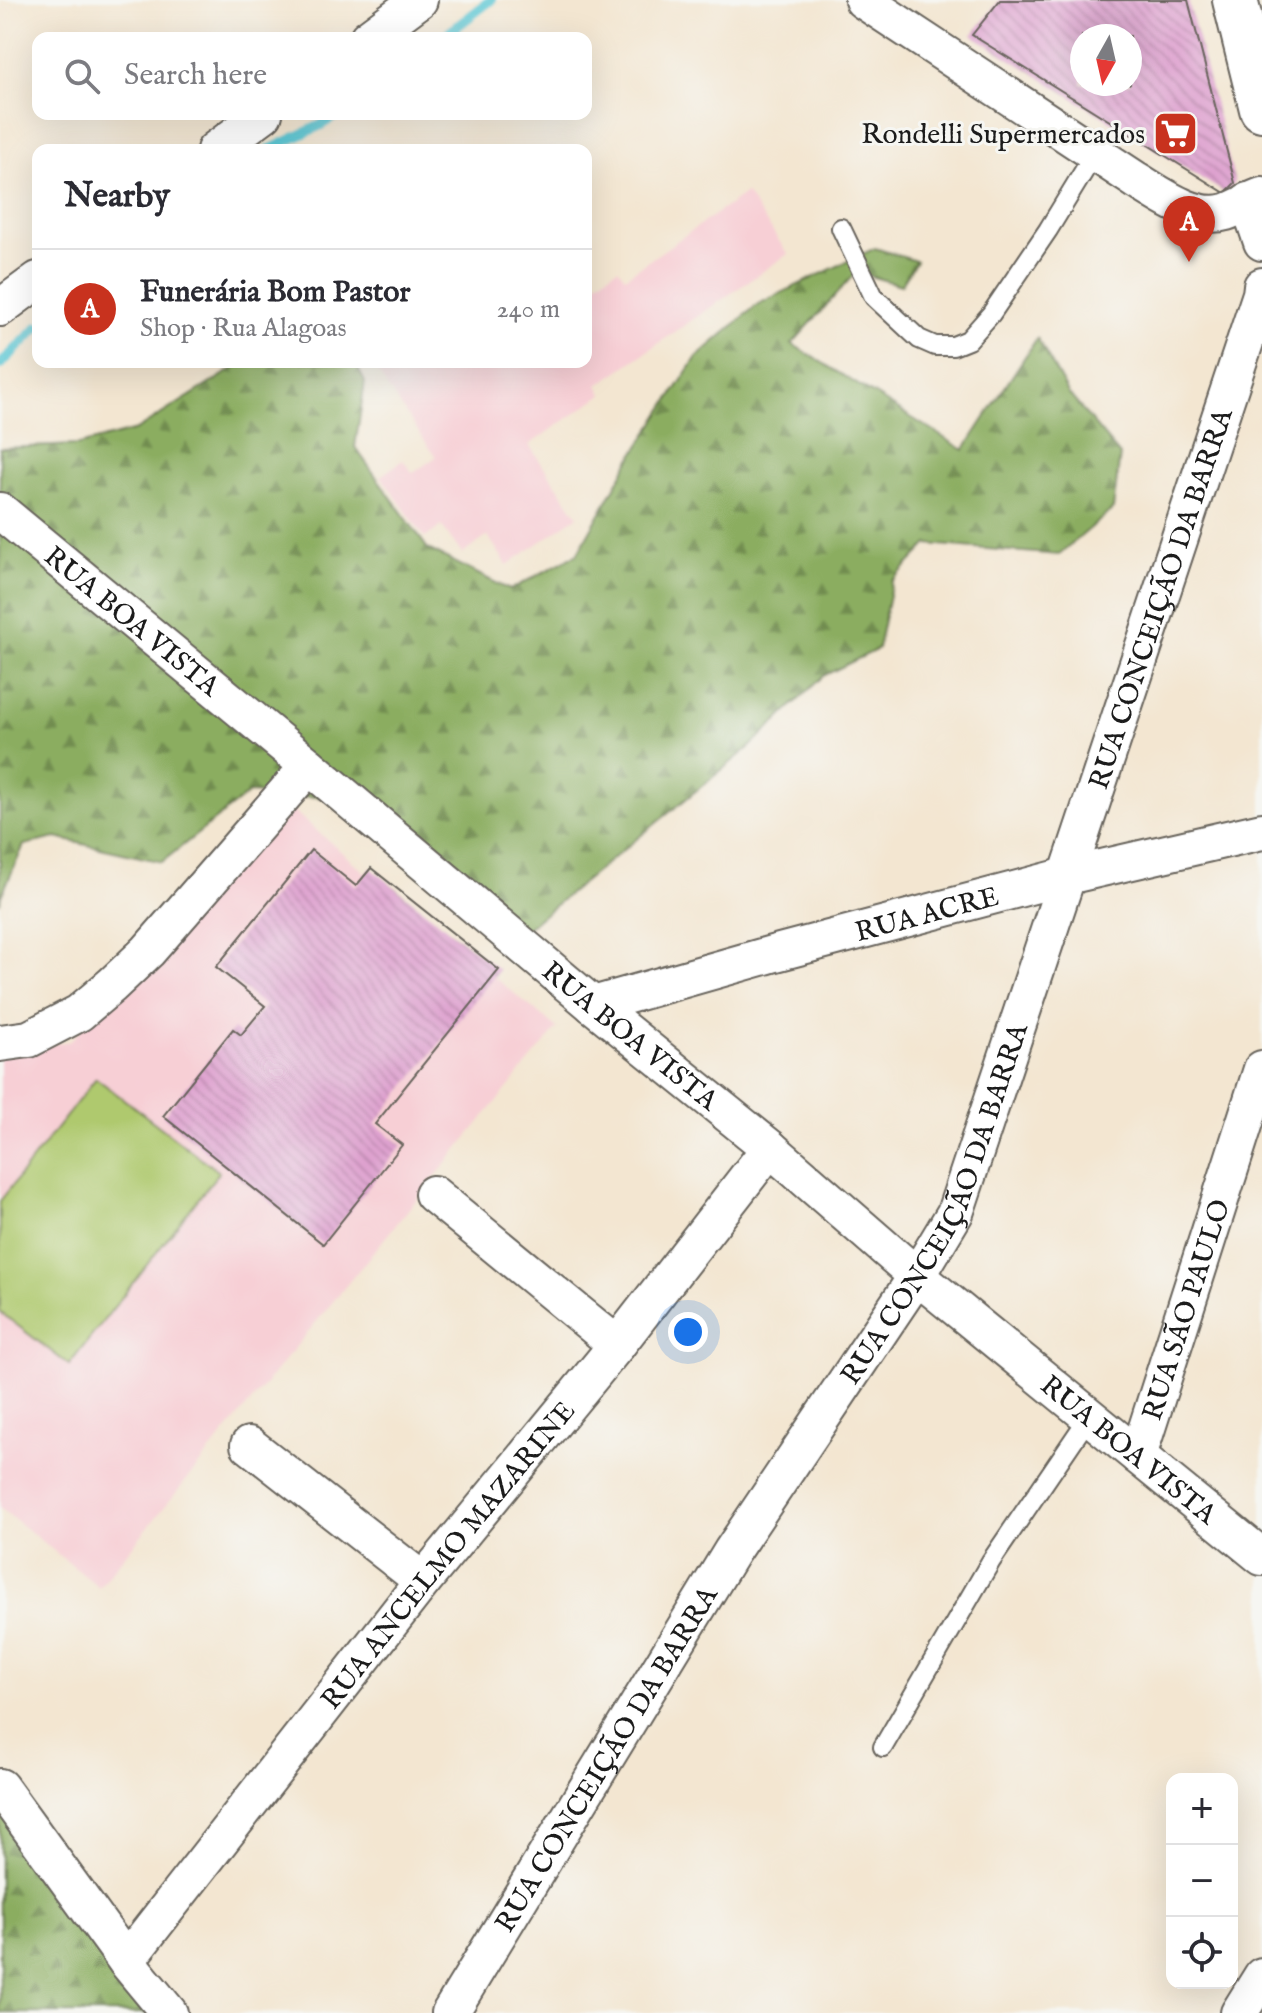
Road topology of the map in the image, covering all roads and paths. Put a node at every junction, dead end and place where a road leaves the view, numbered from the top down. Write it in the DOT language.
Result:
graph roads {
  1 [pos="419,0"];
  2 [pos="863,0"];
  3 [pos="1235,0"];
  4 [pos="376,32"];
  5 [pos="1262,109"];
  6 [pos="256,120"];
  7 [pos="223,144"];
  8 [pos="1095,153"];
  9 [pos="1255,198"];
  10 [pos="841,228"];
  11 [pos="1262,242"];
  12 [pos="32,284"];
  13 [pos="1259,304"];
  14 [pos="0,308"];
  15 [pos="0,511"];
  16 [pos="309,766"];
  17 [pos="1262,831"];
  18 [pos="1067,876"];
  19 [pos="593,1005"];
  20 [pos="0,1043"];
  21 [pos="1262,1069"];
  22 [pos="770,1148"];
  23 [pos="433,1194"];
  24 [pos="917,1276"];
  25 [pos="617,1345"];
  26 [pos="1089,1417"];
  27 [pos="249,1445"];
  28 [pos="1138,1456"];
  29 [pos="1262,1557"];
  30 [pos="423,1581"];
  31 [pos="883,1747"];
  32 [pos="0,1787"];
  33 [pos="126,1961"];
  34 [pos="1262,1976"];
  35 [pos="169,2013"];
  36 [pos="450,2013"];
  37 [pos="1239,2013"];
  1 -- 4 [label="street"];
  2 -- 8 [label="street"];
  3 -- 5 [label="main road"];
  6 -- 7 [label="street"];
  8 -- 9 [label="street"];
  8 -- 10 [label="lane"];
  9 -- 11 [label="street"];
  12 -- 14 [label="street"];
  13 -- 18 [label="street, RUA CONCEIÇÃO DA BARRA"];
  15 -- 16 [label="street, RUA BOA VISTA"];
  16 -- 19 [label="street, RUA BOA VISTA"];
  16 -- 20 [label="street"];
  17 -- 18 [label="street, RUA ACRE"];
  18 -- 19 [label="street, RUA ACRE"];
  18 -- 24 [label="street, RUA CONCEIÇÃO DA BARRA"];
  19 -- 22 [label="street, RUA BOA VISTA"];
  21 -- 28 [label="street, RUA SÃO PAULO"];
  22 -- 24 [label="street, RUA BOA VISTA"];
  22 -- 25 [label="street, RUA ANCELMO MAZARINE"];
  23 -- 25 [label="street"];
  24 -- 26 [label="street, RUA BOA VISTA"];
  24 -- 36 [label="street, RUA CONCEIÇÃO DA BARRA"];
  25 -- 30 [label="street, RUA ANCELMO MAZARINE"];
  26 -- 28 [label="street, RUA BOA VISTA"];
  26 -- 31 [label="lane"];
  27 -- 30 [label="street"];
  28 -- 29 [label="street, RUA BOA VISTA"];
  30 -- 33 [label="street, RUA ANCELMO MAZARINE"];
  32 -- 33 [label="street"];
  33 -- 35 [label="street"];
  34 -- 37 [label="street"];
}
